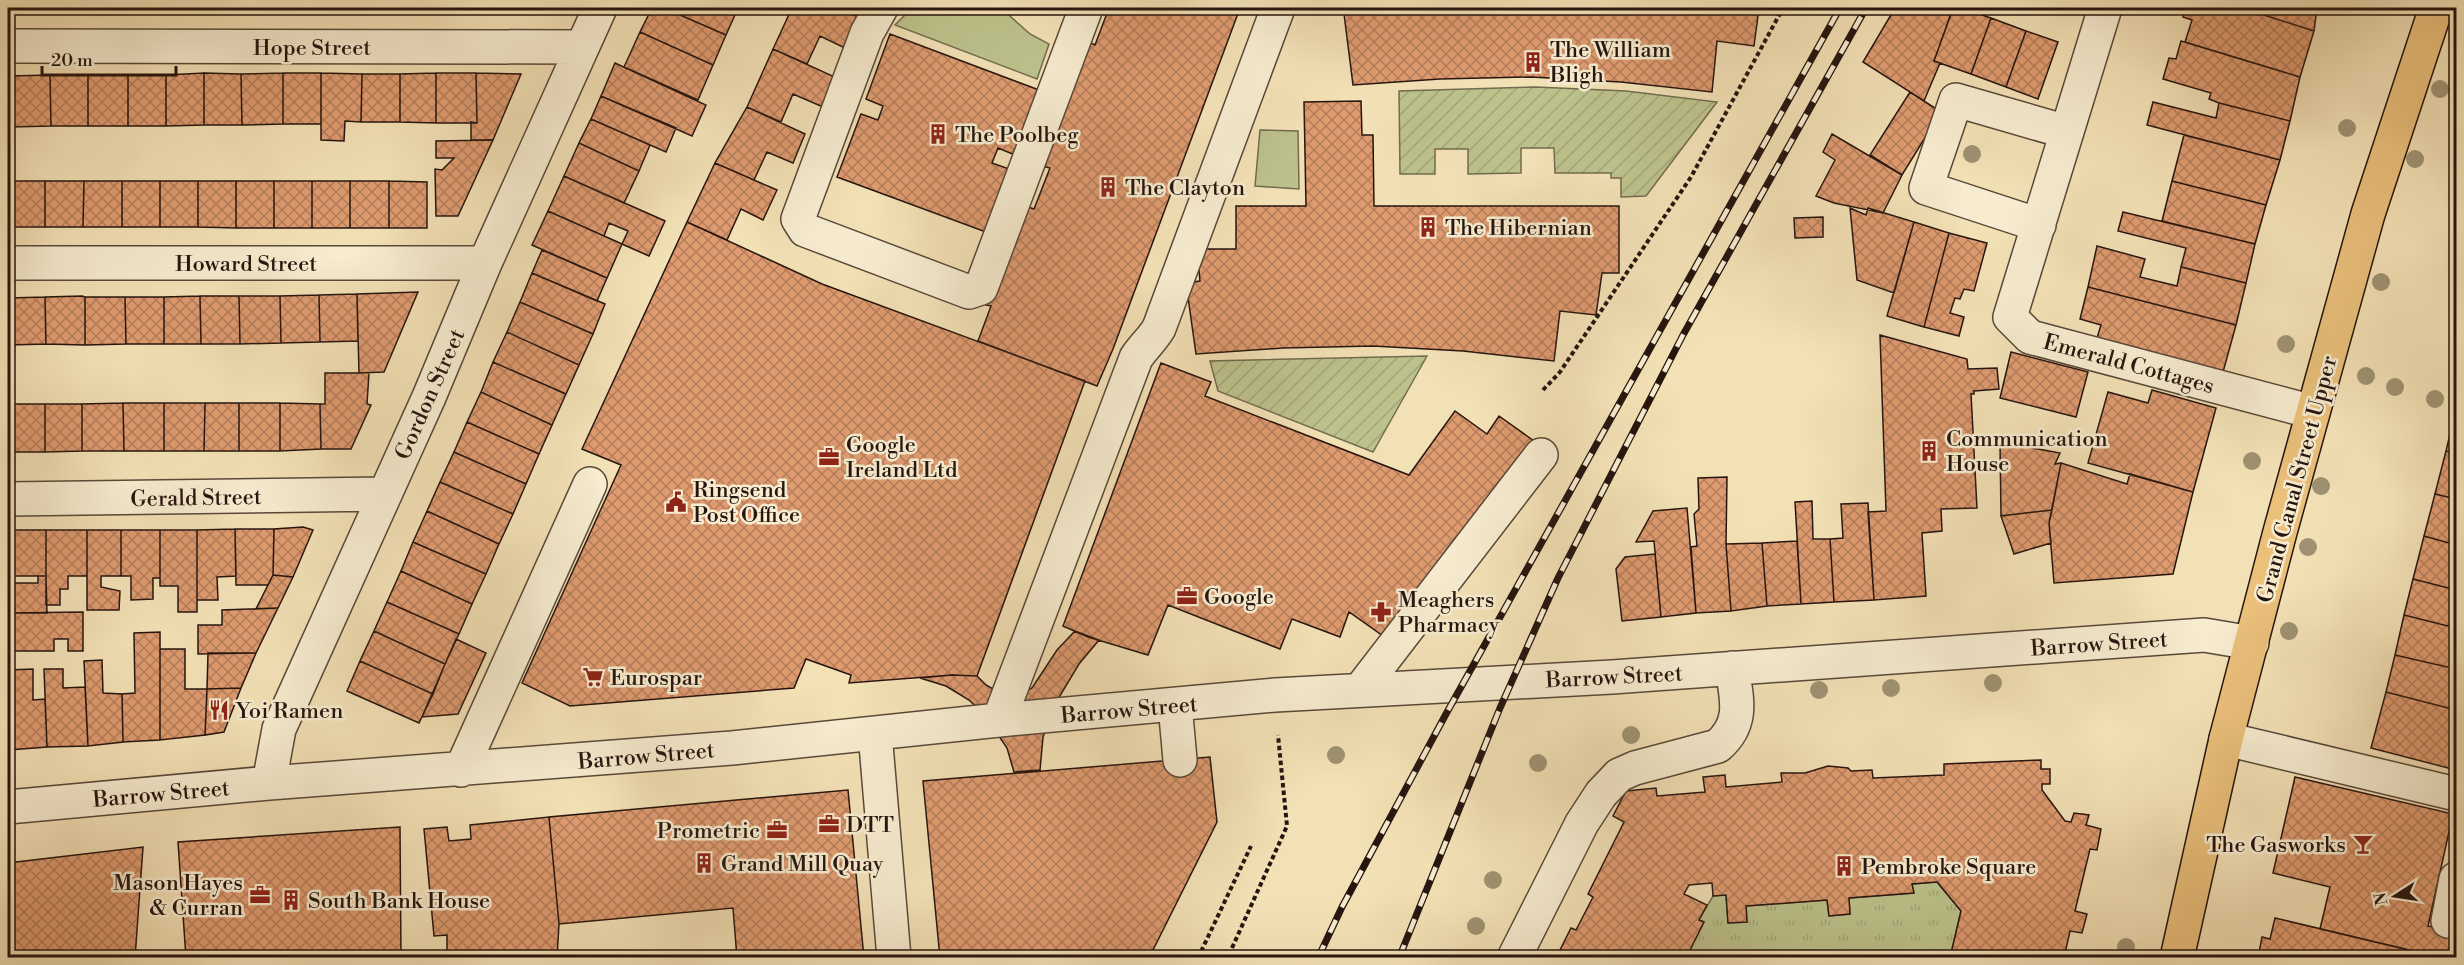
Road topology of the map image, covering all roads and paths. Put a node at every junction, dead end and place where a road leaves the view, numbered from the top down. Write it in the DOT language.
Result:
graph roads {
  1 [pos="600,8"];
  2 [pos="881,8"];
  3 [pos="1086,8"];
  4 [pos="1278,8"];
  5 [pos="1783,8"];
  6 [pos="2105,8"];
  7 [pos="2436,8"];
  8 [pos="8,46"];
  9 [pos="580,47"];
  10 [pos="2067,132"];
  11 [pos="2039,225"];
  12 [pos="8,263"];
  13 [pos="484,263"];
  14 [pos="1543,390"];
  15 [pos="2313,412"];
  16 [pos="1542,455"];
  17 [pos="590,484"];
  18 [pos="384,495"];
  19 [pos="8,499"];
  20 [pos="2252,643"];
  21 [pos="1732,668"];
  22 [pos="1360,690"];
  23 [pos="1175,705"];
  24 [pos="999,720"];
  25 [pos="875,733"];
  26 [pos="2226,739"];
  27 [pos="1180,760"];
  28 [pos="461,770"];
  29 [pos="1282,780"];
  30 [pos="270,783"];
  31 [pos="2457,794"];
  32 [pos="8,807"];
  33 [pos="1251,846"];
  34 [pos="2457,879"];
  35 [pos="2448,921"];
  36 [pos="1232,948"];
  37 [pos="894,957"];
  38 [pos="1198,957"];
  39 [pos="1514,957"];
  40 [pos="2177,957"];
  1 -- 9 [label="street, Gordon Street"];
  2 -- 3 [label="street"];
  4 -- 24 [label="street"];
  5 -- 14 [label="path"];
  6 -- 10 [label="street, Emerald Cottages"];
  7 -- 15 [label="main road, Grand Canal Street Upper"];
  8 -- 9 [label="street, Hope Street"];
  9 -- 13 [label="street, Gordon Street"];
  10 -- 11 [label="street, Emerald Cottages"];
  10 -- 11 [label="street"];
  11 -- 15 [label="street, Emerald Cottages"];
  12 -- 13 [label="street, Howard Street"];
  13 -- 18 [label="street, Gordon Street"];
  15 -- 20 [label="main road, Grand Canal Street Upper"];
  16 -- 22 [label="street"];
  17 -- 28 [label="street"];
  18 -- 19 [label="street, Gerald Street"];
  18 -- 30 [label="street, Gordon Street"];
  20 -- 21 [label="street, Barrow Street"];
  20 -- 26 [label="main road, Grand Canal Street Upper"];
  21 -- 22 [label="street, Barrow Street"];
  21 -- 39 [label="street"];
  22 -- 23 [label="street, Barrow Street"];
  23 -- 24 [label="street, Barrow Street"];
  23 -- 27 [label="street"];
  24 -- 25 [label="street, Barrow Street"];
  25 -- 28 [label="street, Barrow Street"];
  25 -- 37 [label="street"];
  26 -- 31 [label="street"];
  26 -- 40 [label="main road, Grand Canal Street Upper"];
  28 -- 30 [label="street, Barrow Street"];
  29 -- 36 [label="path"];
  30 -- 32 [label="street, Barrow Street"];
  33 -- 38 [label="path"];
  34 -- 35 [label="street"];
}
